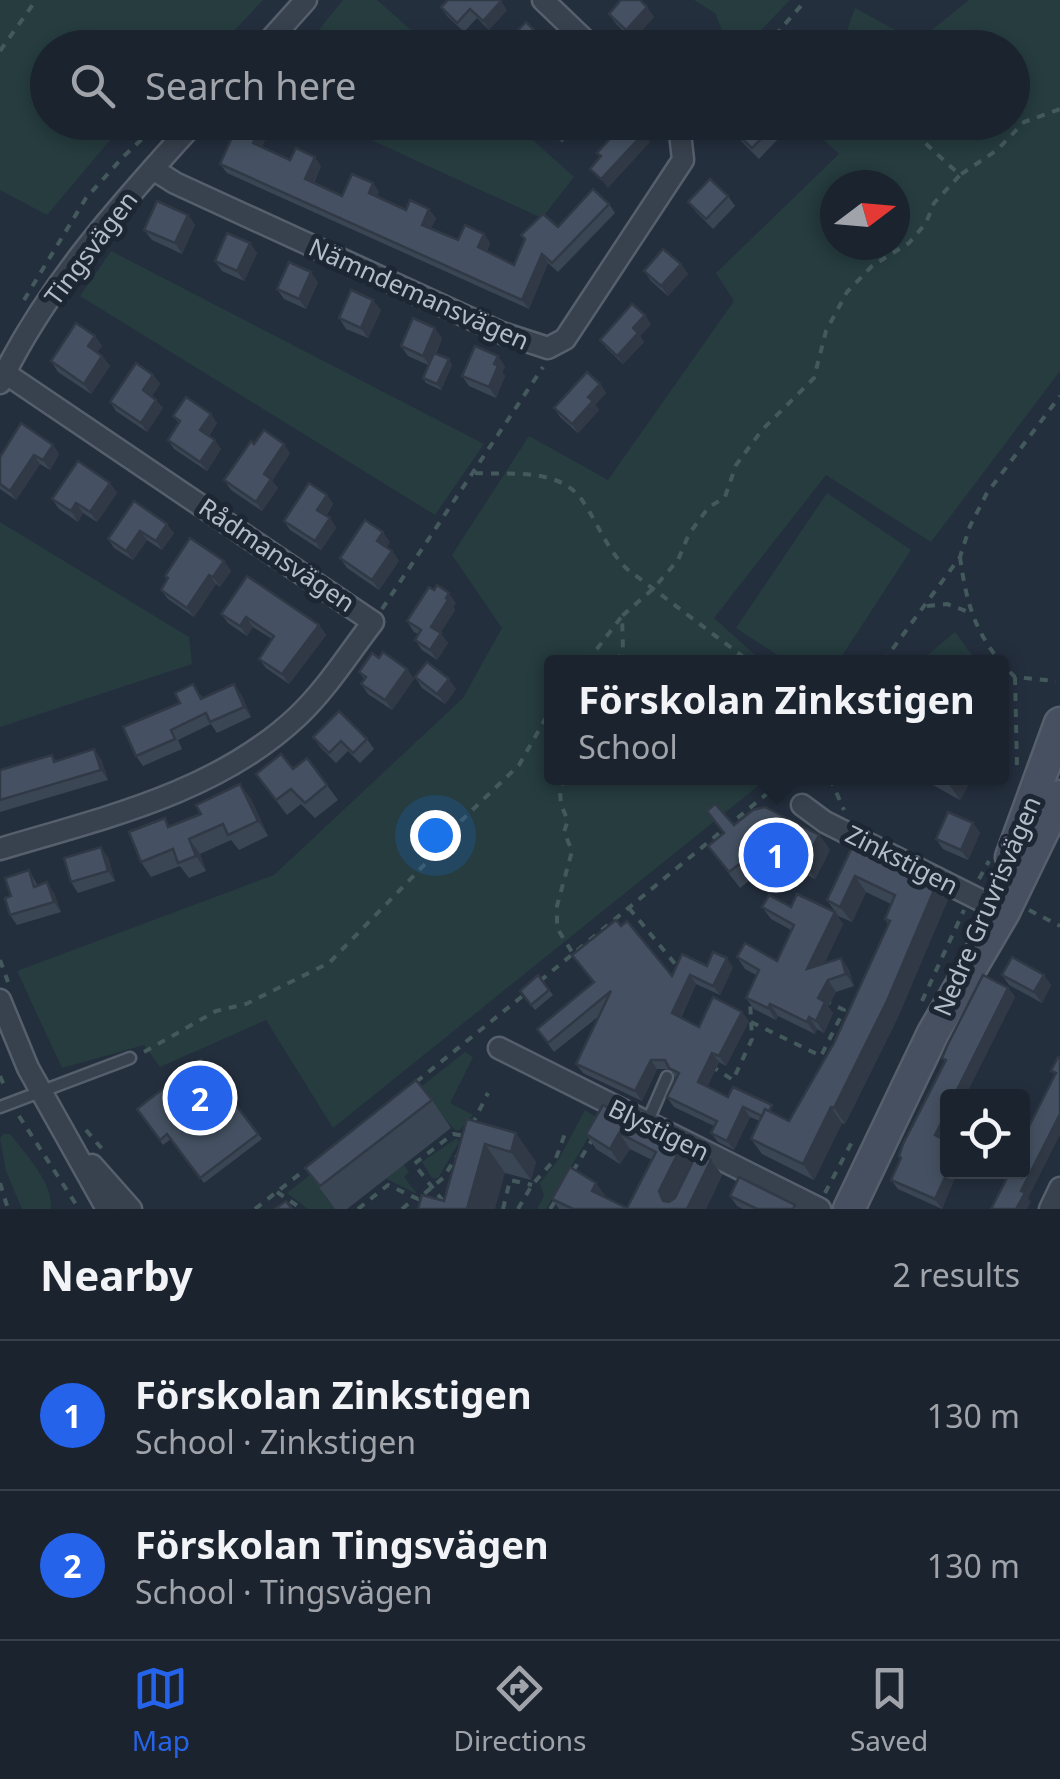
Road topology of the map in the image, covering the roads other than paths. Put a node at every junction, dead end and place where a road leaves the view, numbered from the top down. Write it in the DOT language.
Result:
graph roads {
  1 [pos="306,0"];
  2 [pos="543,0"];
  3 [pos="279,30"];
  4 [pos="574,30"];
  5 [pos="179,140"];
  6 [pos="681,140"];
  7 [pos="153,170"];
  8 [pos="2,378"];
  9 [pos="1060,723"];
  10 [pos="1060,796"];
  11 [pos="802,806"];
  12 [pos="0,849"];
  13 [pos="998,901"];
  14 [pos="1,1010"];
  15 [pos="498,1048"];
  16 [pos="130,1058"];
  17 [pos="667,1076"];
  18 [pos="42,1093"];
  19 [pos="0,1108"];
  20 [pos="647,1124"];
  21 [pos="66,1136"];
  22 [pos="1060,1188"];
  23 [pos="106,1209"];
  24 [pos="130,1209"];
  25 [pos="820,1209"];
  26 [pos="849,1209"];
  27 [pos="1050,1209"];
  1 -- 3 [label="street"];
  2 -- 4 [label="street"];
  5 -- 7 [label="street, Tingsvägen"];
  6 -- 7 [label="street, Nämndemansvägen"];
  7 -- 8 [label="street, Tingsvägen"];
  8 -- 12 [label="street, Rådmansvägen"];
  9 -- 13 [label="street, Nedre Gruvrisvägen"];
  10 -- 13 [label="street, Nedre Gruvrisvägen"];
  11 -- 13 [label="street, Zinkstigen"];
  13 -- 26 [label="street, Nedre Gruvrisvägen"];
  14 -- 18 [label="street"];
  15 -- 20 [label="street, Blystigen"];
  16 -- 18 [label="lane"];
  17 -- 20 [label="lane"];
  18 -- 19 [label="lane"];
  18 -- 21 [label="street"];
  20 -- 25 [label="street, Blystigen"];
  21 -- 23 [label="street"];
  21 -- 24 [label="street"];
  22 -- 27 [label="street"];
}
